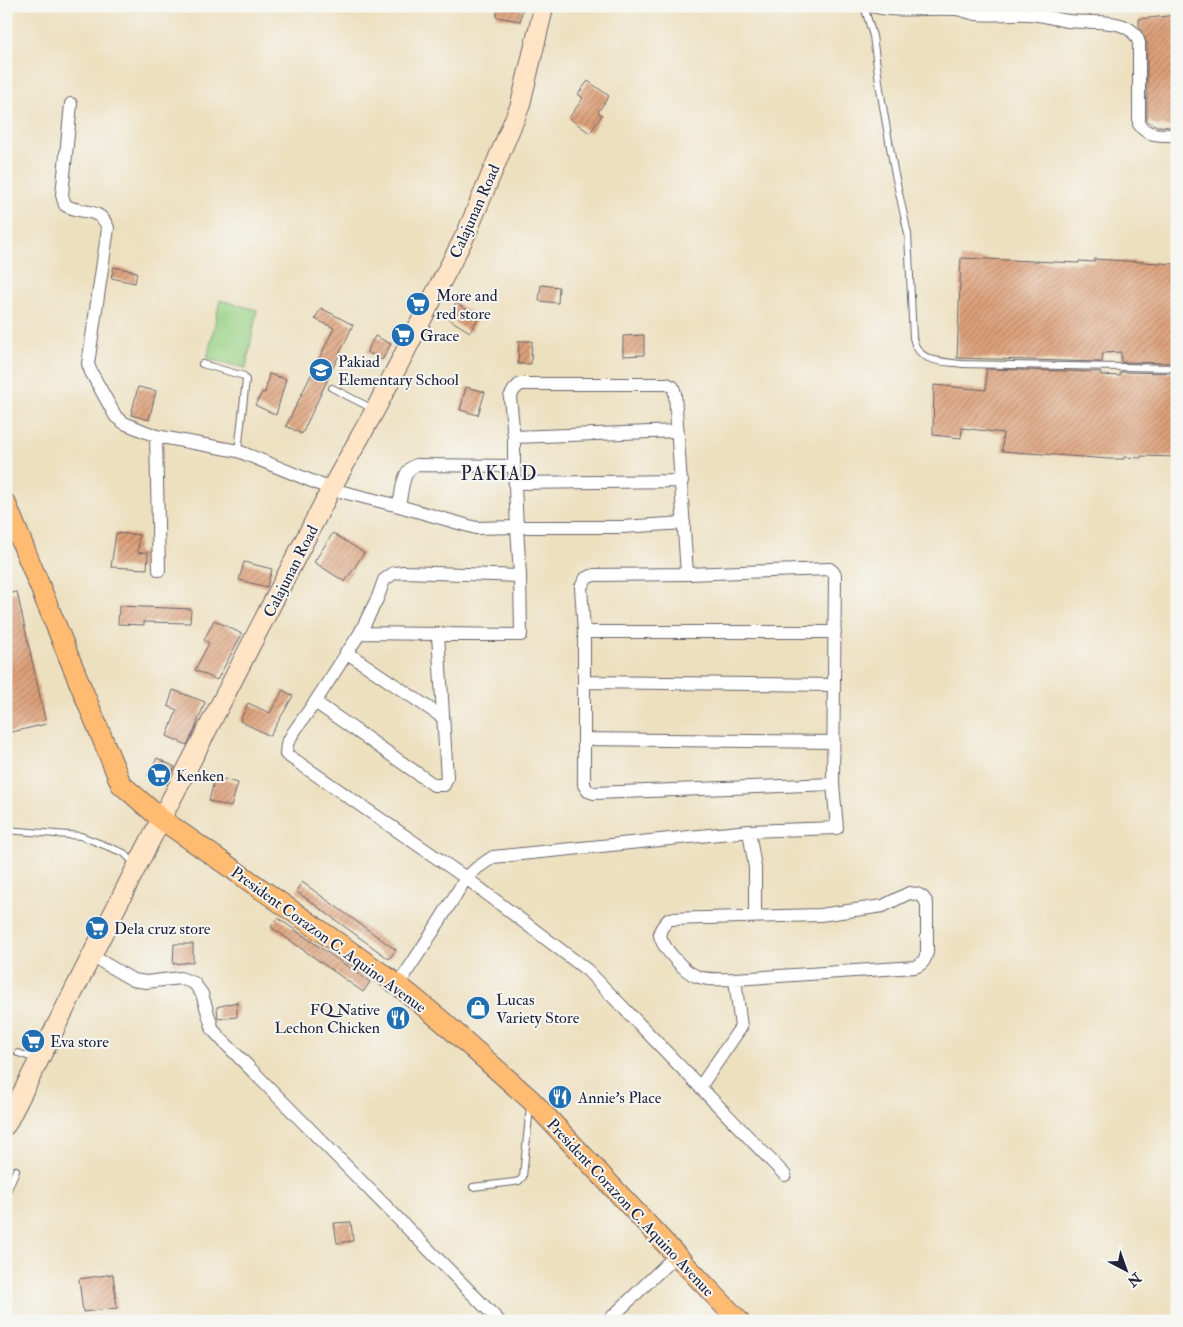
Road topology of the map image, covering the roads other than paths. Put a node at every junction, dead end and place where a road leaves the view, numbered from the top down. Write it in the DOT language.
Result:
graph roads {
  1 [pos="544,6"];
  2 [pos="864,6"];
  3 [pos="871,6"];
  4 [pos="71,104"];
  5 [pos="1177,135"];
  6 [pos="202,364"];
  7 [pos="1177,368"];
  8 [pos="332,388"];
  9 [pos="374,410"];
  10 [pos="678,431"];
  11 [pos="156,436"];
  12 [pos="514,437"];
  13 [pos="238,451"];
  14 [pos="514,466"];
  15 [pos="682,481"];
  16 [pos="516,483"];
  17 [pos="331,489"];
  18 [pos="6,504"];
  19 [pos="399,506"];
  20 [pos="684,524"];
  21 [pos="517,528"];
  22 [pos="159,570"];
  23 [pos="687,574"];
  24 [pos="520,576"];
  25 [pos="584,632"];
  26 [pos="835,632"];
  27 [pos="360,633"];
  28 [pos="438,635"];
  29 [pos="346,652"];
  30 [pos="584,682"];
  31 [pos="834,685"];
  32 [pos="316,702"];
  33 [pos="442,716"];
  34 [pos="585,740"];
  35 [pos="834,742"];
  36 [pos="833,784"];
  37 [pos="161,820"];
  38 [pos="6,830"];
  39 [pos="749,831"];
  40 [pos="137,866"];
  41 [pos="466,878"];
  42 [pos="755,917"];
  43 [pos="92,956"];
  44 [pos="735,979"];
  45 [pos="398,985"];
  46 [pos="18,1053"];
  47 [pos="40,1060"];
  48 [pos="700,1087"];
  49 [pos="531,1100"];
  50 [pos="6,1125"];
  51 [pos="16,1170"];
  52 [pos="786,1175"];
  53 [pos="472,1187"];
  54 [pos="6,1194"];
  55 [pos="676,1256"];
  56 [pos="499,1321"];
  57 [pos="608,1321"];
  58 [pos="739,1321"];
  1 -- 9 [label="main road, Calajunan Road"];
  2 -- 7 [label="lane"];
  3 -- 5 [label="street"];
  4 -- 11 [label="street"];
  6 -- 13 [label="lane"];
  8 -- 9 [label="lane"];
  9 -- 17 [label="main road, Calajunan Road"];
  10 -- 12 [label="street"];
  10 -- 12 [label="street"];
  10 -- 15 [label="street"];
  11 -- 13 [label="street"];
  11 -- 22 [label="street"];
  12 -- 14 [label="street"];
  13 -- 17 [label="street"];
  14 -- 16 [label="street"];
  14 -- 19 [label="street"];
  15 -- 16 [label="street"];
  15 -- 20 [label="street"];
  16 -- 21 [label="street"];
  17 -- 19 [label="street"];
  17 -- 37 [label="main road, Calajunan Road"];
  18 -- 37 [label="main road, President Corazon C. Aquino Avenue"];
  19 -- 21 [label="street"];
  20 -- 21 [label="street"];
  20 -- 23 [label="street"];
  21 -- 24 [label="street"];
  23 -- 25 [label="street"];
  23 -- 26 [label="street"];
  24 -- 27 [label="street"];
  24 -- 28 [label="street"];
  25 -- 26 [label="street"];
  25 -- 30 [label="street"];
  26 -- 31 [label="street"];
  27 -- 28 [label="street"];
  27 -- 29 [label="street"];
  28 -- 33 [label="street"];
  29 -- 32 [label="street"];
  29 -- 33 [label="street"];
  30 -- 31 [label="street"];
  30 -- 34 [label="street"];
  31 -- 35 [label="street"];
  32 -- 33 [label="street"];
  32 -- 41 [label="street"];
  34 -- 35 [label="street"];
  34 -- 36 [label="street"];
  35 -- 36 [label="street"];
  36 -- 39 [label="street"];
  37 -- 40 [label="main road, Calajunan Road"];
  37 -- 45 [label="main road, President Corazon C. Aquino Avenue"];
  38 -- 40 [label="lane"];
  39 -- 41 [label="street"];
  39 -- 42 [label="street"];
  40 -- 43 [label="main road, Calajunan Road"];
  41 -- 45 [label="street"];
  41 -- 48 [label="street"];
  42 -- 44 [label="street"];
  42 -- 44 [label="street"];
  43 -- 47 [label="main road, Calajunan Road"];
  43 -- 56 [label="street"];
  44 -- 48 [label="street"];
  45 -- 49 [label="main road, President Corazon C. Aquino Avenue"];
  46 -- 47 [label="lane"];
  47 -- 50 [label="main road, Calajunan Road"];
  48 -- 52 [label="street"];
  49 -- 53 [label="lane"];
  49 -- 55 [label="main road, President Corazon C. Aquino Avenue"];
  51 -- 54 [label="lane"];
  55 -- 57 [label="street"];
  55 -- 58 [label="main road, President Corazon C. Aquino Avenue"];
}
